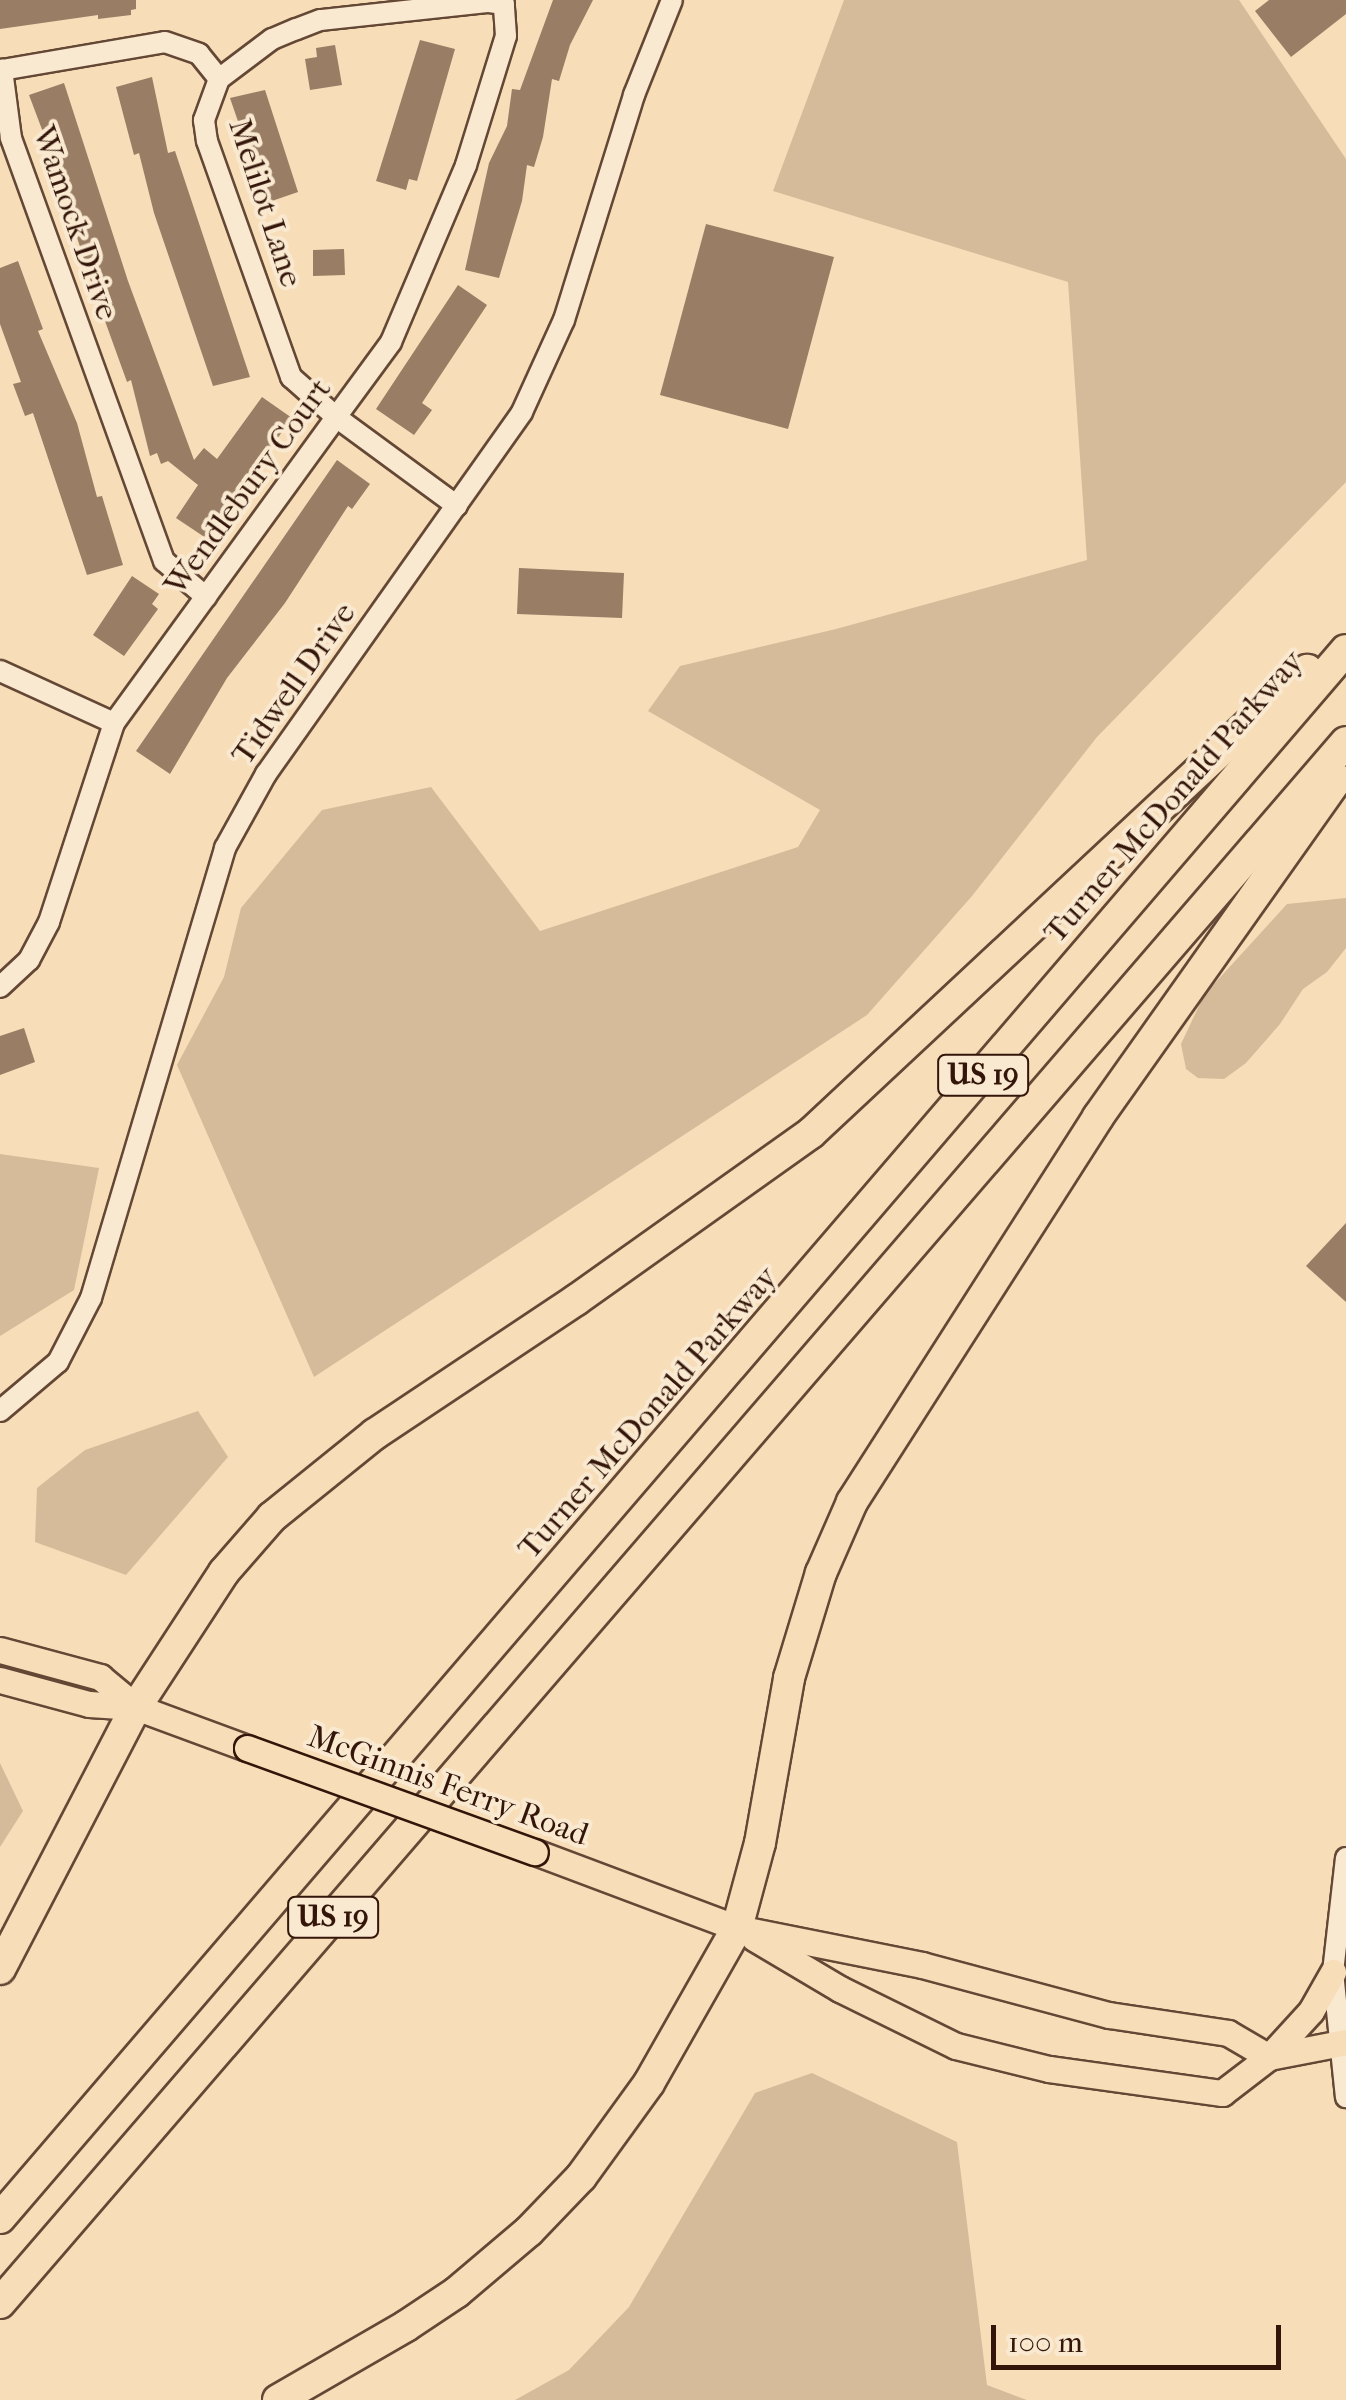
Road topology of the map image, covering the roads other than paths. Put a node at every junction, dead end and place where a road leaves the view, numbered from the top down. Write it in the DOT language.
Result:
graph roads {
  1 [pos="672,0"];
  2 [pos="504,4"];
  3 [pos="219,79"];
  4 [pos="336,417"];
  5 [pos="457,506"];
  6 [pos="206,597"];
  7 [pos="1346,634"];
  8 [pos="1346,650"];
  9 [pos="0,671"];
  10 [pos="114,723"];
  11 [pos="1346,742"];
  12 [pos="1346,766"];
  13 [pos="0,988"];
  14 [pos="0,1411"];
  15 [pos="0,1650"];
  16 [pos="0,1680"];
  17 [pos="136,1707"];
  18 [pos="1346,1858"];
  19 [pos="737,1928"];
  20 [pos="0,1968"];
  21 [pos="1332,1972"];
  22 [pos="1344,2042"];
  23 [pos="1268,2057"];
  24 [pos="1346,2097"];
  25 [pos="0,2218"];
  26 [pos="0,2303"];
  27 [pos="278,2400"];
  1 -- 5 [label="street, Tidwell Drive"];
  2 -- 3 [label="street, Melilot Lane"];
  2 -- 4 [label="street, Wendlebury Court"];
  3 -- 4 [label="street, Melilot Lane"];
  3 -- 6 [label="street, Wamock Drive"];
  4 -- 5 [label="street, Melilot Lane"];
  4 -- 6 [label="street, Wendlebury Court"];
  5 -- 14 [label="street, Tidwell Drive"];
  6 -- 10 [label="street, Wendlebury Court"];
  7 -- 17 [label="highway"];
  8 -- 25 [label="highway, Turner McDonald Parkway / US 19"];
  9 -- 10 [label="street"];
  10 -- 13 [label="street, Wendlebury Court"];
  11 -- 26 [label="highway, US 19"];
  12 -- 19 [label="highway"];
  15 -- 17 [label="main road, McGinnis Ferry Road"];
  16 -- 17 [label="main road, McGinnis Ferry Road"];
  17 -- 19 [label="main road, McGinnis Ferry Road, bridge"];
  17 -- 20 [label="highway"];
  18 -- 21 [label="street"];
  19 -- 23 [label="main road, McGinnis Ferry Road"];
  19 -- 23 [label="main road, McGinnis Ferry Road"];
  19 -- 27 [label="highway"];
  21 -- 22 [label="street"];
  21 -- 23 [label="main road"];
  22 -- 23 [label="main road, McGinnis Ferry Road"];
  22 -- 24 [label="street"];
}
